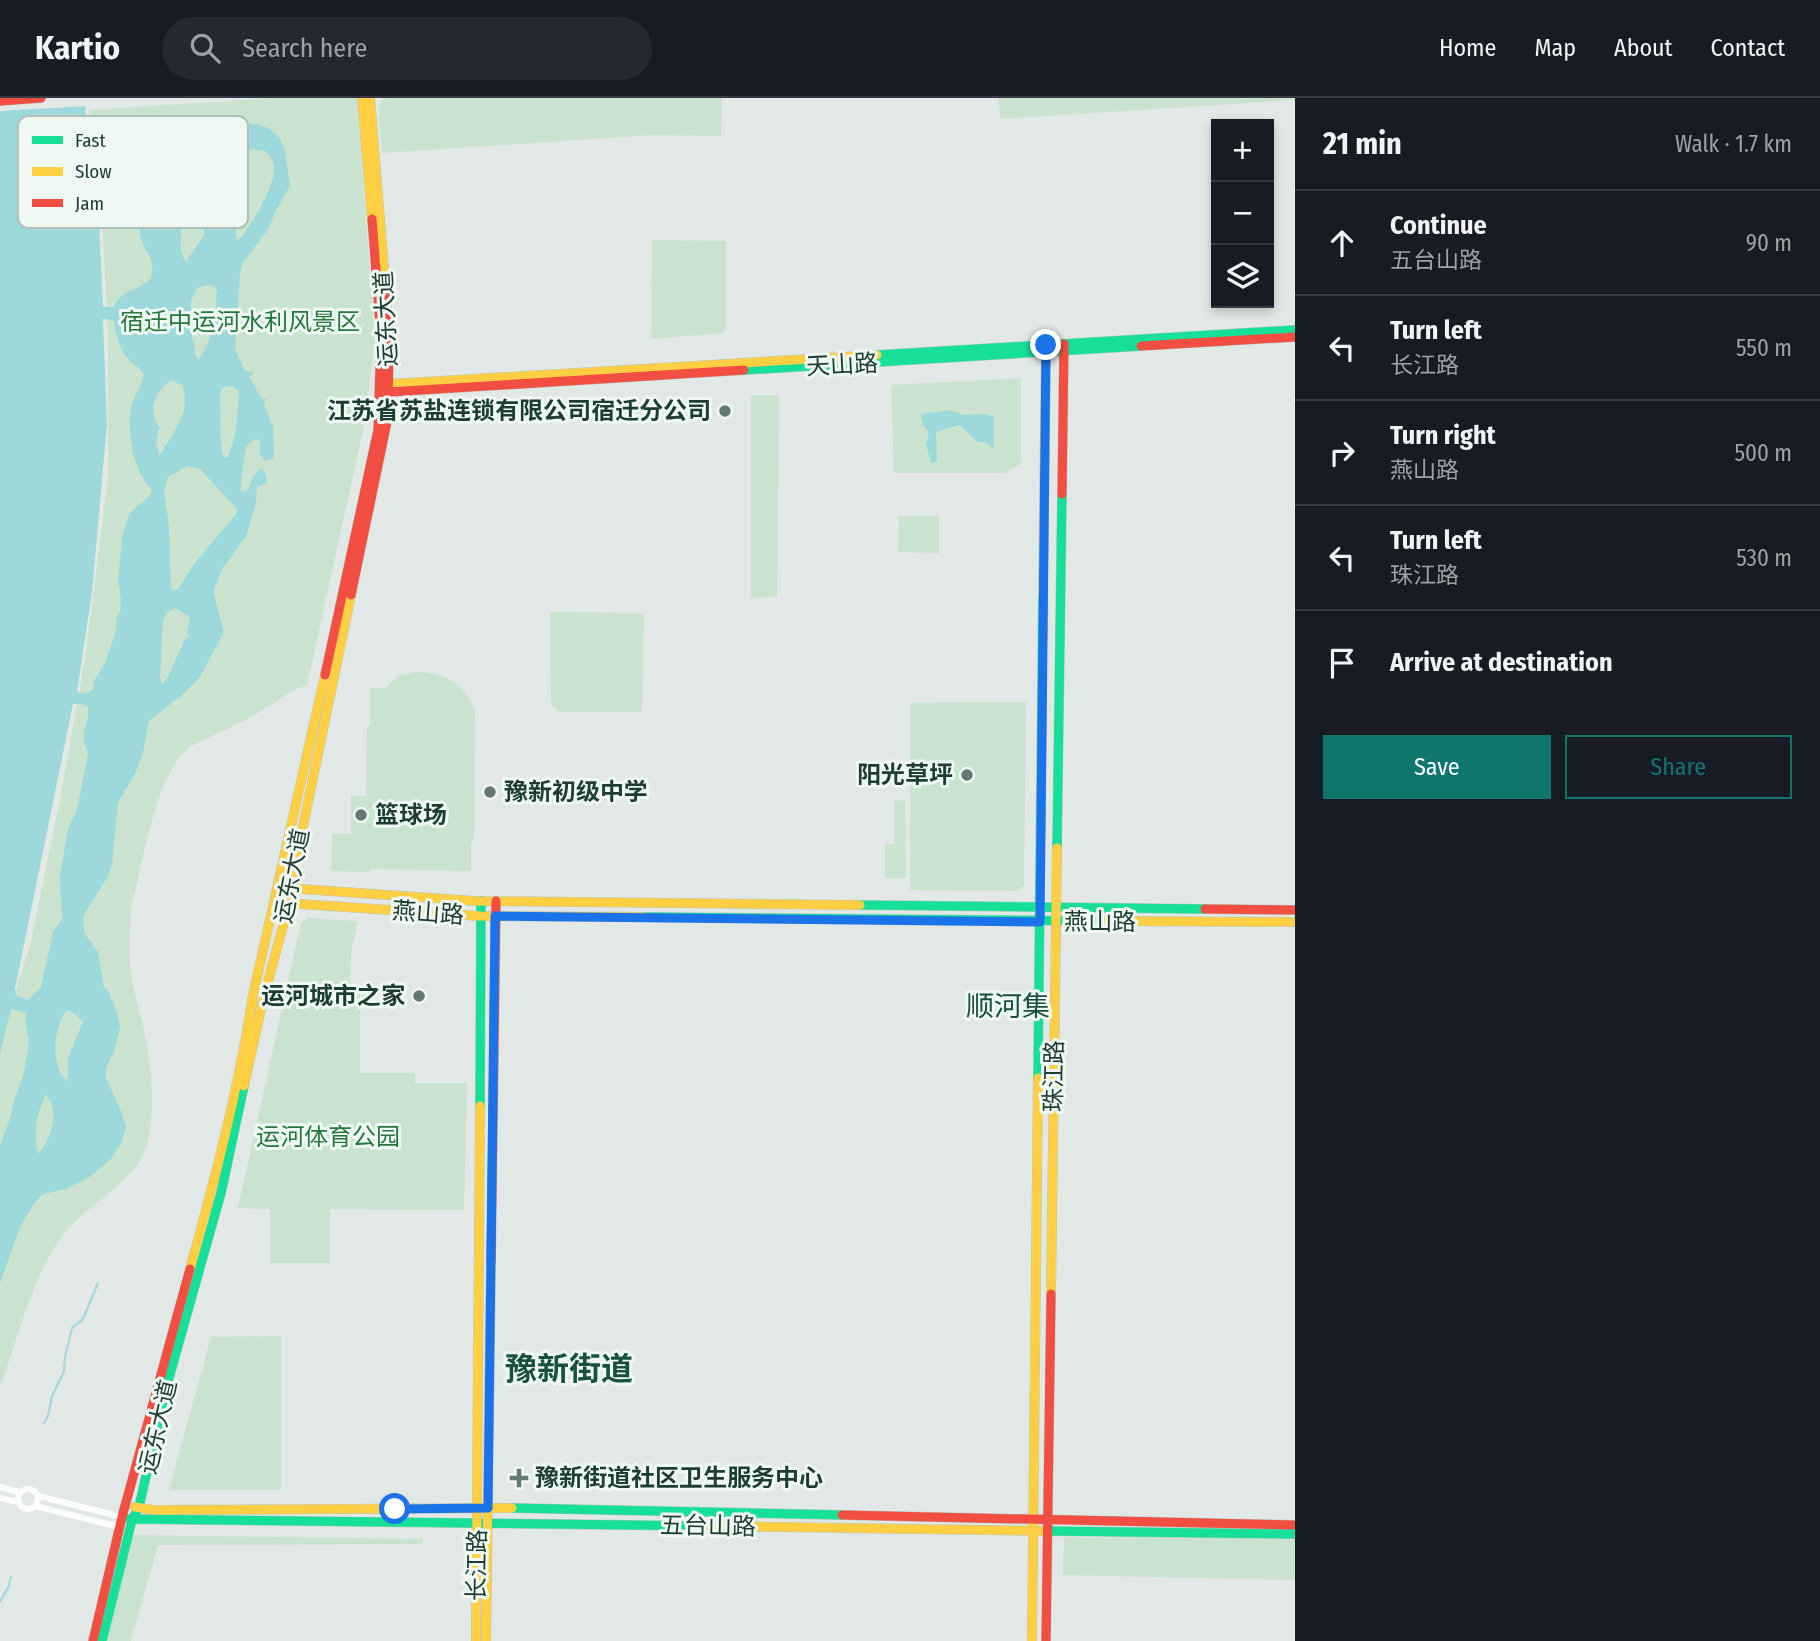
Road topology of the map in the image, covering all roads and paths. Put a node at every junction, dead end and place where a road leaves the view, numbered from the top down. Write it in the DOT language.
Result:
graph roads {
  1 [pos="41,98"];
  2 [pos="362,98"];
  3 [pos="370,98"];
  4 [pos="0,101"];
  5 [pos="1295,330"];
  6 [pos="1295,337"];
  7 [pos="1064,348"];
  8 [pos="1046,349"];
  9 [pos="389,388"];
  10 [pos="279,887"];
  11 [pos="290,889"];
  12 [pos="481,901"];
  13 [pos="496,901"];
  14 [pos="276,903"];
  15 [pos="289,904"];
  16 [pos="1040,908"];
  17 [pos="1057,908"];
  18 [pos="1295,910"];
  19 [pos="480,916"];
  20 [pos="495,916"];
  21 [pos="1057,921"];
  22 [pos="1040,922"];
  23 [pos="1295,922"];
  24 [pos="0,1487"];
  25 [pos="19,1492"];
  26 [pos="38,1496"];
  27 [pos="0,1497"];
  28 [pos="18,1502"];
  29 [pos="125,1505"];
  30 [pos="35,1506"];
  31 [pos="139,1507"];
  32 [pos="483,1508"];
  33 [pos="122,1517"];
  34 [pos="1033,1519"];
  35 [pos="132,1520"];
  36 [pos="1047,1520"];
  37 [pos="482,1523"];
  38 [pos="1295,1525"];
  39 [pos="119,1527"];
  40 [pos="1033,1531"];
  41 [pos="1047,1531"];
  42 [pos="1295,1534"];
  43 [pos="93,1641"];
  44 [pos="102,1641"];
  45 [pos="476,1641"];
  46 [pos="486,1641"];
  47 [pos="1032,1641"];
  48 [pos="1046,1641"];
  1 -- 4 [label="street"];
  2 -- 10 [label="street, 运东大道"];
  3 -- 9 [label="street, 运东大道"];
  5 -- 7 [label="street, 天山路"];
  6 -- 7 [label="street, 天山路"];
  7 -- 8 [label="street, 天山路"];
  7 -- 17 [label="street, 珠江路"];
  8 -- 9 [label="street, 天山路"];
  8 -- 16 [label="street, 珠江路"];
  9 -- 11 [label="street, 运东大道"];
  10 -- 11 [label="street, 燕山路"];
  10 -- 14 [label="street, 运东大道"];
  11 -- 12 [label="street, 燕山路"];
  11 -- 15 [label="street, 运东大道"];
  12 -- 13 [label="street, 燕山路"];
  12 -- 19 [label="street, 长江路"];
  13 -- 16 [label="street, 燕山路"];
  13 -- 20 [label="street, 长江路"];
  14 -- 15 [label="street, 燕山路"];
  14 -- 29 [label="street, 运东大道"];
  15 -- 19 [label="street, 燕山路"];
  15 -- 31 [label="street, 运东大道"];
  16 -- 17 [label="street, 燕山路"];
  16 -- 22 [label="street, 珠江路"];
  17 -- 18 [label="street, 燕山路"];
  17 -- 21 [label="street, 珠江路"];
  19 -- 20 [label="street, 燕山路"];
  19 -- 32 [label="street, 长江路"];
  20 -- 22 [label="street, 燕山路"];
  20 -- 32 [label="street, 长江路"];
  21 -- 22 [label="street, 燕山路"];
  21 -- 23 [label="street, 燕山路"];
  21 -- 36 [label="street, 珠江路"];
  22 -- 34 [label="street, 珠江路"];
  24 -- 25 [label="street"];
  25 -- 26 [label="street"];
  25 -- 28 [label="street"];
  26 -- 30 [label="street"];
  26 -- 33 [label="street"];
  27 -- 28 [label="street"];
  28 -- 30 [label="street"];
  29 -- 31 [label="street, 五台山路"];
  29 -- 33 [label="street, 运东大道"];
  30 -- 39 [label="street"];
  31 -- 32 [label="street, 五台山路"];
  31 -- 35 [label="street, 运东大道"];
  32 -- 34 [label="street, 五台山路"];
  32 -- 37 [label="street, 长江路"];
  33 -- 35 [label="street, 五台山路"];
  33 -- 39 [label="street, 运东大道"];
  34 -- 36 [label="street, 五台山路"];
  34 -- 40 [label="street, 珠江路"];
  35 -- 37 [label="street, 五台山路"];
  35 -- 44 [label="street, 运东大道"];
  36 -- 38 [label="street, 五台山路"];
  36 -- 41 [label="street, 珠江路"];
  37 -- 40 [label="street, 五台山路"];
  37 -- 45 [label="street, 长江路"];
  37 -- 46 [label="street, 长江路"];
  39 -- 43 [label="street, 运东大道"];
  40 -- 41 [label="street, 五台山路"];
  40 -- 47 [label="street, 珠江路"];
  41 -- 42 [label="street, 五台山路"];
  41 -- 48 [label="street, 珠江路"];
}
